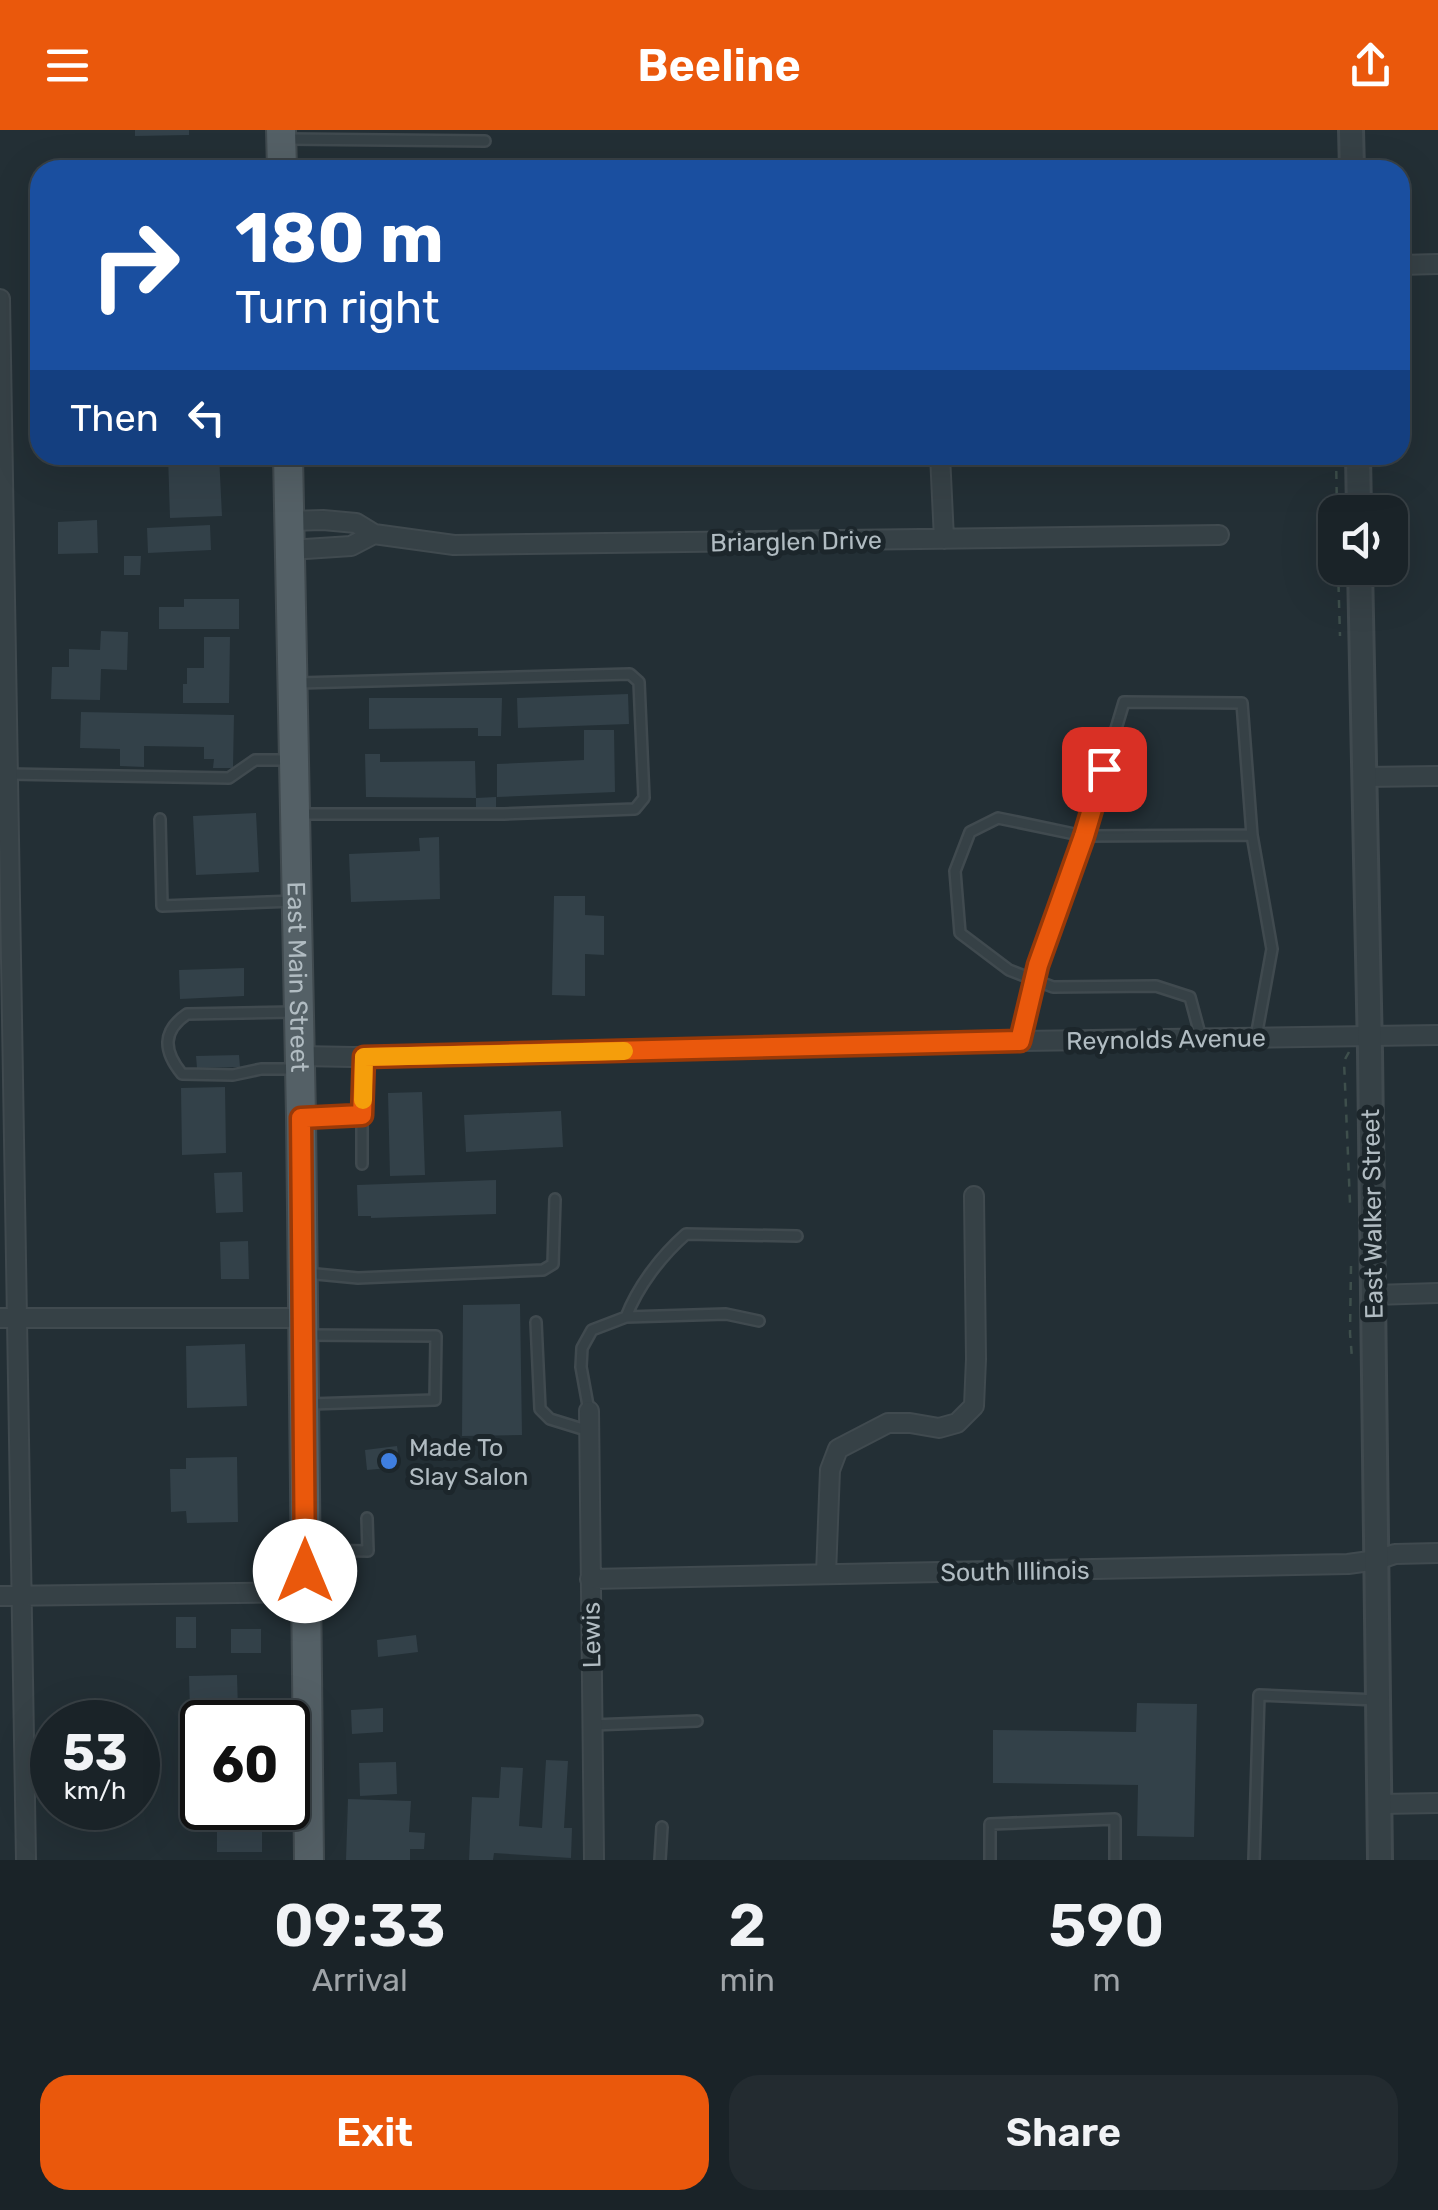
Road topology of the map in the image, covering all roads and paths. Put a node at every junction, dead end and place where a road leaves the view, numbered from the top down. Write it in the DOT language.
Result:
graph roads {
  1 [pos="1352,130"];
  2 [pos="281,135"];
  3 [pos="485,141"];
  4 [pos="282,160"];
  5 [pos="1352,160"];
  6 [pos="1410,264"];
  7 [pos="1438,264"];
  8 [pos="0,299"];
  9 [pos="288,465"];
  10 [pos="940,465"];
  11 [pos="1336,465"];
  12 [pos="1358,465"];
  13 [pos="1337,495"];
  14 [pos="1359,495"];
  15 [pos="289,521"];
  16 [pos="374,534"];
  17 [pos="1219,535"];
  18 [pos="944,538"];
  19 [pos="290,550"];
  20 [pos="1360,585"];
  21 [pos="293,684"];
  22 [pos="295,760"];
  23 [pos="9,774"];
  24 [pos="1438,776"];
  25 [pos="1364,777"];
  26 [pos="296,814"];
  27 [pos="160,819"];
  28 [pos="1252,835"];
  29 [pos="1084,836"];
  30 [pos="297,901"];
  31 [pos="1035,980"];
  32 [pos="299,1012"];
  33 [pos="1370,1036"];
  34 [pos="1438,1036"];
  35 [pos="1200,1038"];
  36 [pos="1256,1038"];
  37 [pos="1020,1041"];
  38 [pos="359,1057"];
  39 [pos="300,1063"];
  40 [pos="362,1115"];
  41 [pos="301,1118"];
  42 [pos="362,1164"];
  43 [pos="974,1196"];
  44 [pos="555,1198"];
  45 [pos="797,1236"];
  46 [pos="303,1273"];
  47 [pos="1438,1293"];
  48 [pos="1374,1294"];
  49 [pos="626,1317"];
  50 [pos="8,1318"];
  51 [pos="759,1321"];
  52 [pos="536,1322"];
  53 [pos="303,1326"];
  54 [pos="304,1404"];
  55 [pos="589,1411"];
  56 [pos="589,1431"];
  57 [pos="367,1518"];
  58 [pos="305,1550"];
  59 [pos="1438,1553"];
  60 [pos="1376,1560"];
  61 [pos="826,1574"];
  62 [pos="590,1579"];
  63 [pos="305,1592"];
  64 [pos="21,1595"];
  65 [pos="0,1596"];
  66 [pos="1379,1700"];
  67 [pos="698,1721"];
  68 [pos="592,1725"];
  69 [pos="1438,1803"];
  70 [pos="1380,1804"];
  71 [pos="662,1828"];
  72 [pos="26,1860"];
  73 [pos="309,1860"];
  74 [pos="594,1860"];
  75 [pos="660,1860"];
  76 [pos="990,1860"];
  77 [pos="1116,1860"];
  78 [pos="1254,1860"];
  79 [pos="1380,1860"];
  1 -- 5 [label="street"];
  2 -- 3 [label="lane"];
  2 -- 4 [label="main road"];
  6 -- 7 [label="street"];
  8 -- 23 [label="street"];
  9 -- 15 [label="main road, East Main Street"];
  10 -- 18 [label="street"];
  11 -- 13 [label="path"];
  12 -- 14 [label="street"];
  15 -- 16 [label="street, Briarglen Drive"];
  15 -- 19 [label="main road, East Main Street"];
  16 -- 18 [label="street, Briarglen Drive"];
  16 -- 19 [label="street, Briarglen Drive"];
  17 -- 18 [label="street, Briarglen Drive"];
  19 -- 21 [label="main road, East Main Street"];
  20 -- 25 [label="street, East Walker Street"];
  21 -- 22 [label="main road, East Main Street"];
  21 -- 26 [label="lane"];
  22 -- 23 [label="lane"];
  22 -- 26 [label="main road, East Main Street"];
  23 -- 50 [label="street"];
  24 -- 25 [label="street"];
  25 -- 33 [label="street, East Walker Street"];
  26 -- 30 [label="main road, East Main Street"];
  27 -- 30 [label="lane"];
  28 -- 29 [label="lane"];
  28 -- 29 [label="lane"];
  28 -- 36 [label="lane"];
  29 -- 31 [label="lane"];
  29 -- 31 [label="lane"];
  30 -- 32 [label="main road, East Main Street"];
  31 -- 35 [label="lane"];
  31 -- 37 [label="lane"];
  32 -- 39 [label="main road, East Main Street"];
  32 -- 39 [label="lane"];
  33 -- 34 [label="street, Reynolds Avenue"];
  33 -- 36 [label="street, Reynolds Avenue"];
  33 -- 48 [label="street, East Walker Street"];
  35 -- 36 [label="street, Reynolds Avenue"];
  35 -- 37 [label="street, Reynolds Avenue"];
  37 -- 38 [label="street, Reynolds Avenue"];
  38 -- 39 [label="street, Reynolds Avenue"];
  38 -- 40 [label="lane"];
  39 -- 41 [label="main road, East Main Street"];
  40 -- 41 [label="lane"];
  40 -- 42 [label="lane"];
  41 -- 46 [label="main road, East Main Street"];
  43 -- 61 [label="street"];
  44 -- 46 [label="lane"];
  45 -- 49 [label="lane"];
  46 -- 53 [label="main road, East Main Street"];
  47 -- 48 [label="street"];
  48 -- 60 [label="street, East Walker Street"];
  49 -- 51 [label="lane"];
  49 -- 55 [label="lane"];
  50 -- 53 [label="street"];
  50 -- 64 [label="street"];
  52 -- 56 [label="lane"];
  53 -- 54 [label="main road, East Main Street"];
  53 -- 54 [label="lane"];
  54 -- 58 [label="main road, East Main Street"];
  55 -- 56 [label="street, Lewis"];
  56 -- 62 [label="street, Lewis"];
  57 -- 58 [label="lane"];
  58 -- 63 [label="main road, East Main Street"];
  59 -- 60 [label="street, South Illinois"];
  60 -- 61 [label="street, South Illinois"];
  60 -- 66 [label="street, East Walker Street"];
  61 -- 62 [label="street, South Illinois"];
  62 -- 68 [label="street, Lewis"];
  63 -- 64 [label="street"];
  63 -- 73 [label="main road, East Main Street"];
  64 -- 65 [label="street"];
  64 -- 72 [label="street"];
  66 -- 70 [label="street, East Walker Street"];
  66 -- 78 [label="lane"];
  67 -- 68 [label="lane"];
  68 -- 74 [label="street, Lewis"];
  69 -- 70 [label="street"];
  70 -- 79 [label="street, East Walker Street"];
  71 -- 75 [label="lane"];
  76 -- 77 [label="lane"];
}
